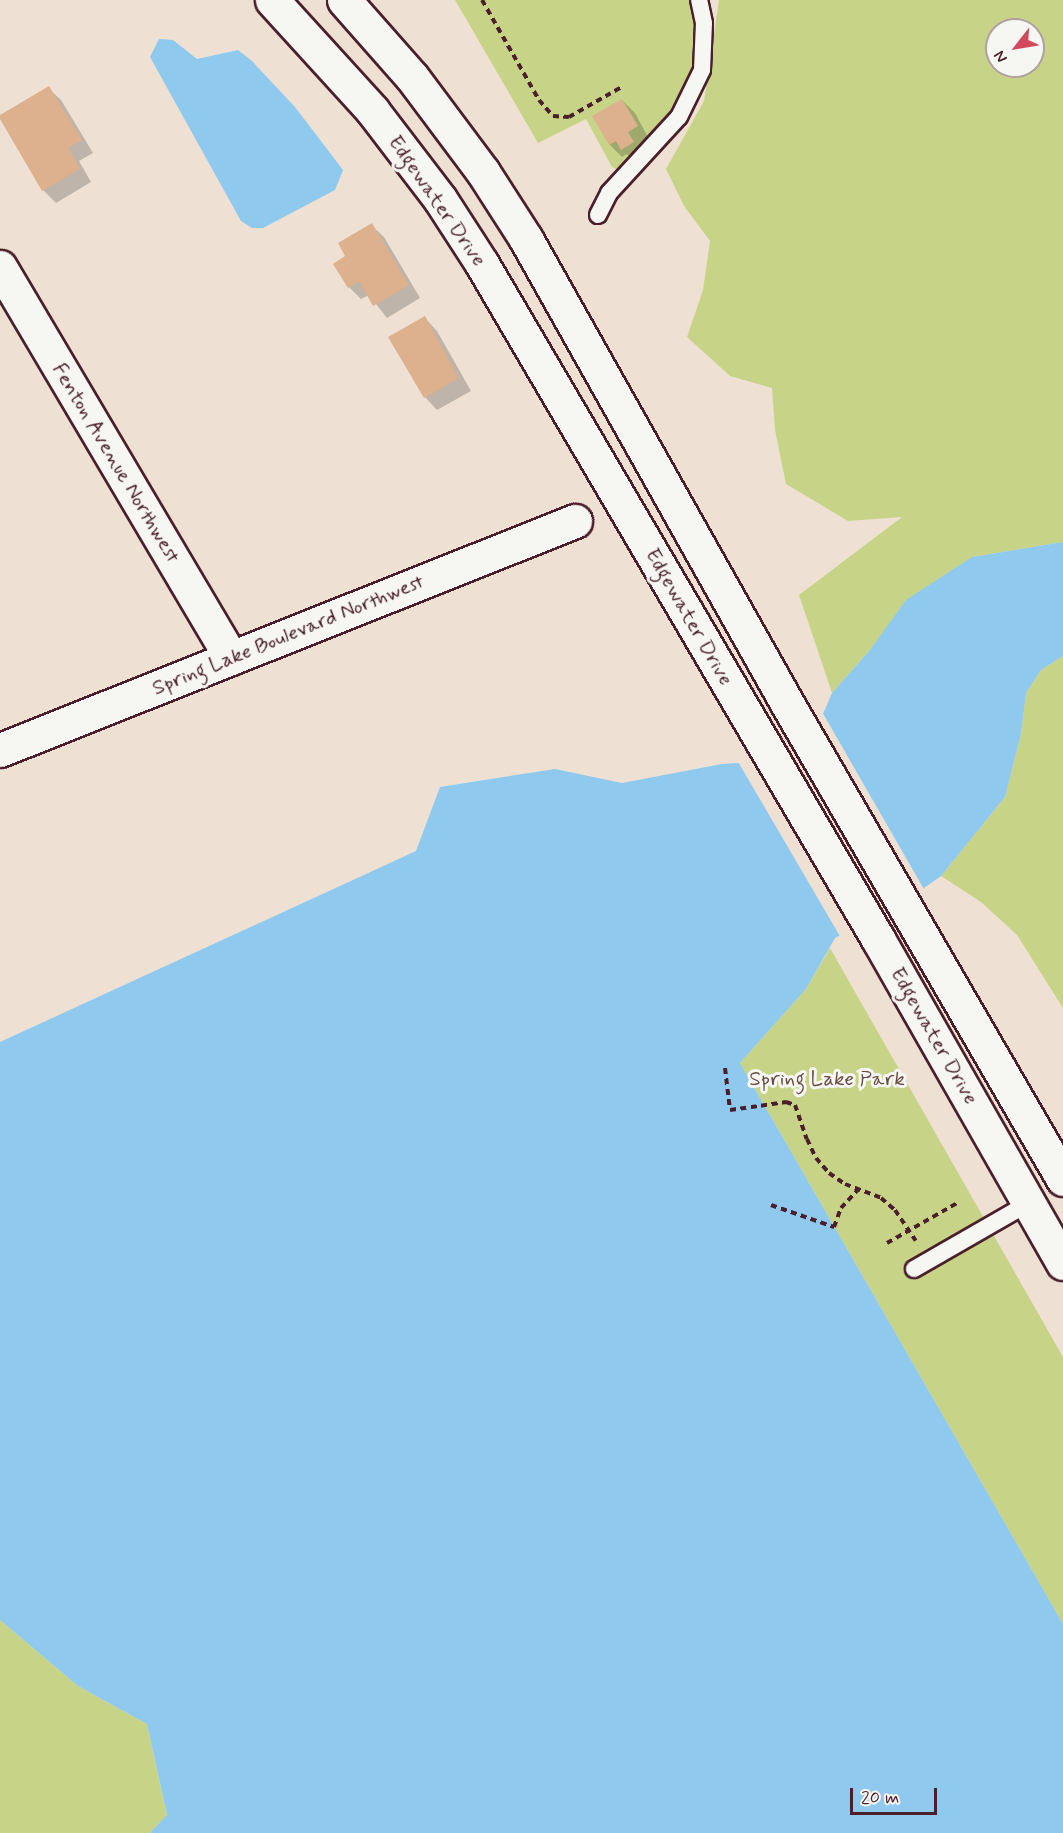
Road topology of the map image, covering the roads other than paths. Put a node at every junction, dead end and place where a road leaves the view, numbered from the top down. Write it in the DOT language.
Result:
graph roads {
  1 [pos="272,0"];
  2 [pos="344,0"];
  3 [pos="699,0"];
  4 [pos="598,215"];
  5 [pos="0,267"];
  6 [pos="575,520"];
  7 [pos="231,658"];
  8 [pos="0,750"];
  9 [pos="1063,1179"];
  10 [pos="1029,1203"];
  11 [pos="1063,1222"];
  12 [pos="1063,1263"];
  13 [pos="914,1269"];
  1 -- 10 [label="street, Edgewater Drive"];
  2 -- 9 [label="street, Edgewater Drive"];
  3 -- 4 [label="lane"];
  5 -- 7 [label="street, Fenton Avenue Northwest"];
  6 -- 7 [label="street, Spring Lake Boulevard Northwest"];
  7 -- 8 [label="street, Spring Lake Boulevard Northwest"];
  10 -- 11 [label="street"];
  10 -- 12 [label="street, Edgewater Drive"];
  10 -- 13 [label="lane"];
}
